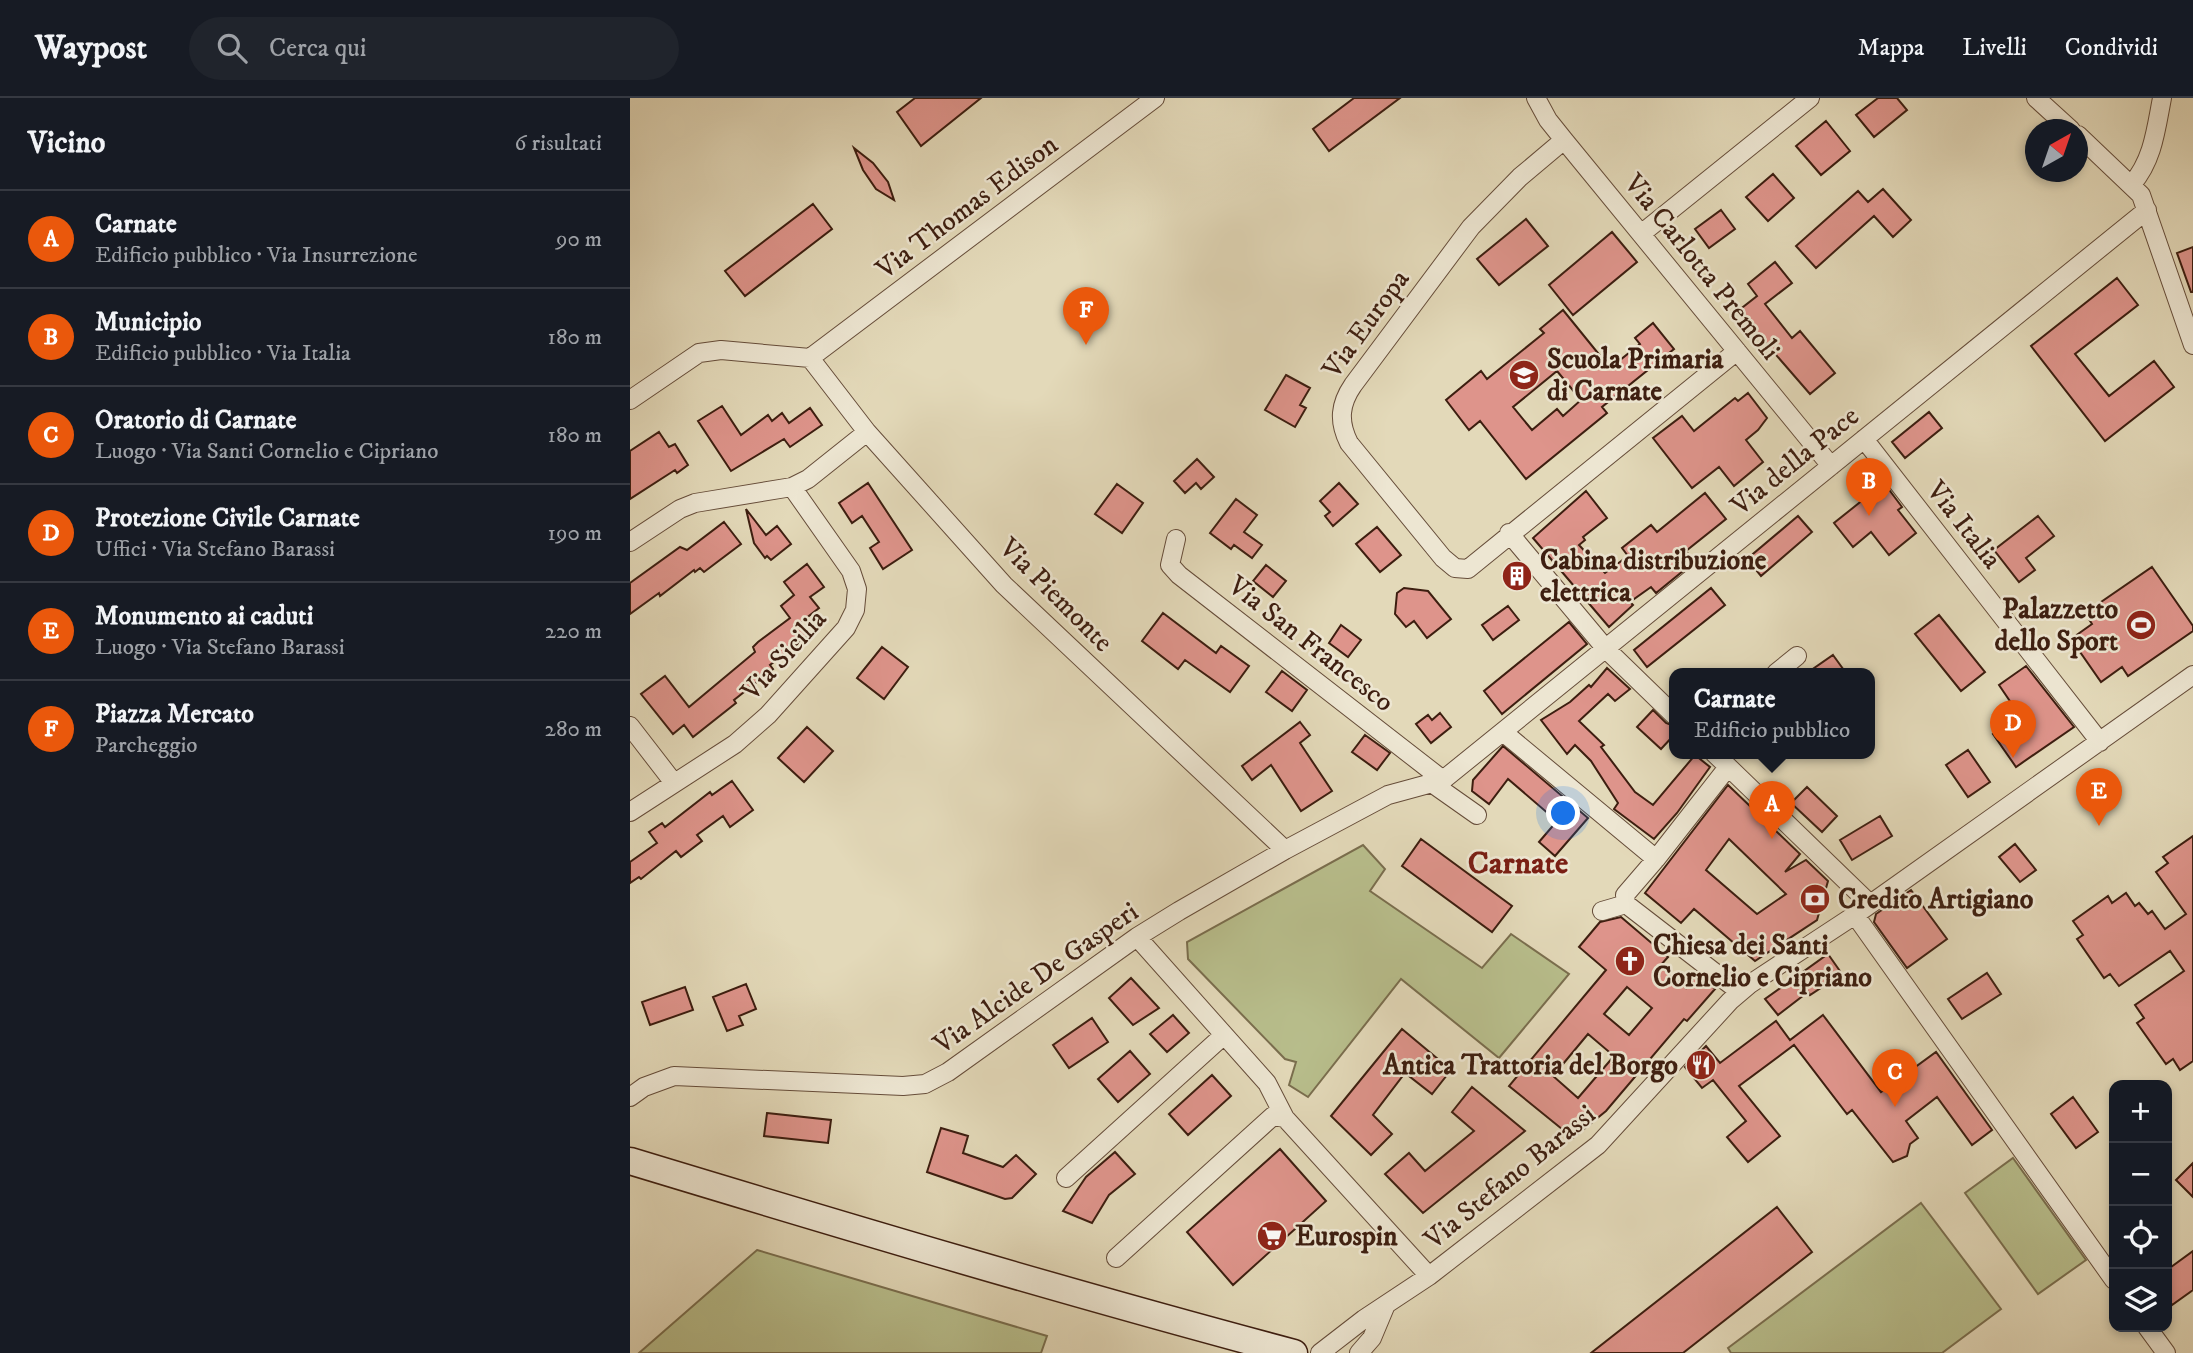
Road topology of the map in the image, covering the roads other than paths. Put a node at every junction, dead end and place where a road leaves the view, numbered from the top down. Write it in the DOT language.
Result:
graph roads {
  1 [pos="1155,98"];
  2 [pos="1536,98"];
  3 [pos="1810,98"];
  4 [pos="2162,98"];
  5 [pos="2039,99"];
  6 [pos="2060,119"];
  7 [pos="1564,140"];
  8 [pos="2088,145"];
  9 [pos="2132,184"];
  10 [pos="2147,209"];
  11 [pos="1641,234"];
  12 [pos="2187,310"];
  13 [pos="2192,337"];
  14 [pos="1737,351"];
  15 [pos="810,358"];
  16 [pos="630,400"];
  17 [pos="867,432"];
  18 [pos="1864,439"];
  19 [pos="1831,466"];
  20 [pos="792,486"];
  21 [pos="1510,533"];
  22 [pos="1176,539"];
  23 [pos="630,542"];
  24 [pos="1606,649"];
  25 [pos="1797,656"];
  26 [pos="1782,668"];
  27 [pos="2193,675"];
  28 [pos="1669,710"];
  29 [pos="630,726"];
  30 [pos="1503,733"];
  31 [pos="2100,742"];
  32 [pos="1720,759"];
  33 [pos="1728,767"];
  34 [pos="1438,782"];
  35 [pos="674,783"];
  36 [pos="630,812"];
  37 [pos="1477,815"];
  38 [pos="1285,850"];
  39 [pos="1656,859"];
  40 [pos="1625,902"];
  41 [pos="1862,909"];
  42 [pos="1602,911"];
  43 [pos="1137,937"];
  44 [pos="1740,992"];
  45 [pos="1224,1035"];
  46 [pos="630,1097"];
  47 [pos="1286,1118"];
  48 [pos="630,1161"];
  49 [pos="1066,1178"];
  50 [pos="1116,1258"];
  51 [pos="2109,1273"];
  52 [pos="1429,1276"];
  53 [pos="1385,1307"];
  54 [pos="1202,1329"];
  55 [pos="1350,1331"];
  56 [pos="2151,1332"];
  57 [pos="1373,1346"];
  58 [pos="1258,1350"];
  59 [pos="1236,1353"];
  60 [pos="1294,1353"];
  61 [pos="1320,1353"];
  62 [pos="1343,1353"];
  63 [pos="1359,1353"];
  64 [pos="2166,1353"];
  1 -- 15 [label="street, Via Thomas Edison"];
  2 -- 7 [label="street, Via Carlotta Premoli"];
  3 -- 11 [label="street"];
  4 -- 9 [label="street"];
  5 -- 6 [label="street"];
  7 -- 11 [label="street, Via Carlotta Premoli"];
  7 -- 21 [label="street, Via Europa"];
  8 -- 9 [label="street"];
  9 -- 10 [label="street"];
  10 -- 12 [label="street"];
  10 -- 18 [label="street, Via della Pace"];
  11 -- 14 [label="street, Via Carlotta Premoli"];
  12 -- 13 [label="street"];
  14 -- 19 [label="street, Via Carlotta Premoli"];
  14 -- 21 [label="street"];
  15 -- 16 [label="street"];
  15 -- 17 [label="street, Via Piemonte"];
  17 -- 20 [label="street"];
  17 -- 38 [label="street, Via Piemonte"];
  18 -- 19 [label="street, Via della Pace"];
  18 -- 31 [label="street, Via Italia"];
  19 -- 24 [label="street, Via della Pace"];
  20 -- 23 [label="street"];
  20 -- 35 [label="street, Via Sicilia"];
  21 -- 24 [label="street"];
  22 -- 34 [label="street, Via San Francesco"];
  24 -- 28 [label="street"];
  24 -- 30 [label="street, Via della Pace"];
  25 -- 26 [label="street"];
  27 -- 31 [label="street, Via Stefano Barassi"];
  29 -- 35 [label="street"];
  30 -- 34 [label="street, Via della Pace"];
  30 -- 39 [label="street"];
  31 -- 41 [label="street, Via Stefano Barassi"];
  32 -- 33 [label="street"];
  33 -- 39 [label="street"];
  33 -- 41 [label="street"];
  34 -- 37 [label="street"];
  34 -- 38 [label="street, Via Alcide De Gasperi"];
  35 -- 36 [label="street, Via Sicilia"];
  38 -- 43 [label="street, Via Alcide De Gasperi"];
  39 -- 40 [label="street"];
  40 -- 42 [label="street"];
  40 -- 44 [label="street"];
  41 -- 44 [label="street, Via Stefano Barassi"];
  41 -- 51 [label="street"];
  43 -- 45 [label="street"];
  43 -- 46 [label="street, Via Alcide De Gasperi"];
  44 -- 52 [label="street, Via Stefano Barassi"];
  45 -- 47 [label="street"];
  45 -- 49 [label="street"];
  47 -- 50 [label="street"];
  47 -- 52 [label="street"];
  48 -- 54 [label="main road"];
  52 -- 53 [label="street, Via Stefano Barassi"];
  53 -- 55 [label="street, Via Stefano Barassi"];
  53 -- 57 [label="street"];
  54 -- 58 [label="main road"];
  54 -- 59 [label="street"];
  55 -- 61 [label="street, Via Stefano Barassi"];
  55 -- 62 [label="street"];
  56 -- 64 [label="street"];
  57 -- 63 [label="street"];
  58 -- 60 [label="main road"];
}
